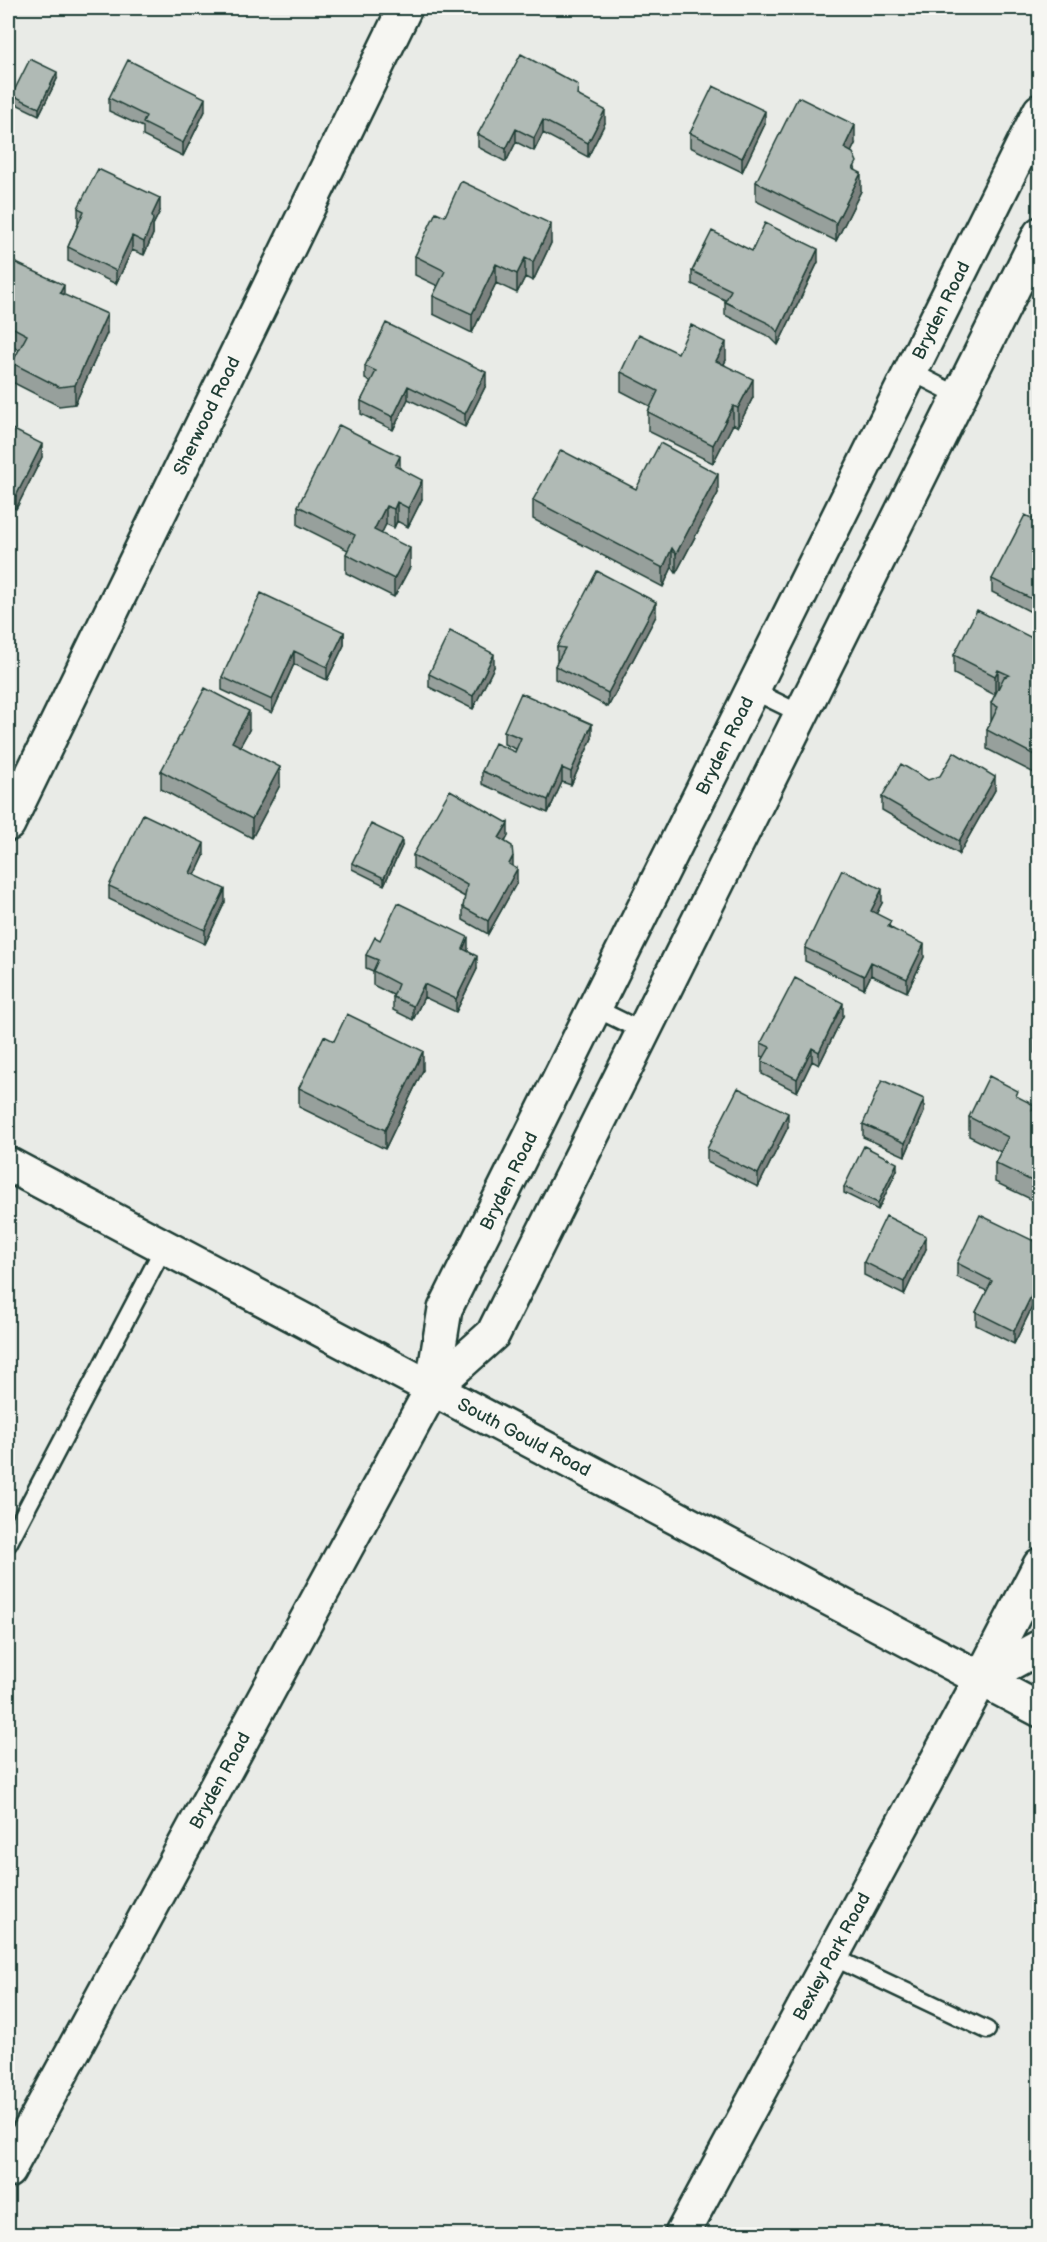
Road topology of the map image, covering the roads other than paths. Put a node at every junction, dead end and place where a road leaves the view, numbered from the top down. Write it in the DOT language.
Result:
graph roads {
  1 [pos="405,8"];
  2 [pos="1040,111"];
  3 [pos="1040,234"];
  4 [pos="910,371"];
  5 [pos="959,396"];
  6 [pos="752,690"];
  7 [pos="801,714"];
  8 [pos="8,824"];
  9 [pos="595,1008"];
  10 [pos="644,1032"];
  11 [pos="8,1164"];
  12 [pos="164,1247"];
  13 [pos="432,1389"];
  14 [pos="8,1544"];
  15 [pos="1040,1565"];
  16 [pos="1040,1647"];
  17 [pos="981,1679"];
  18 [pos="1040,1710"];
  19 [pos="831,1956"];
  20 [pos="987,2030"];
  21 [pos="8,2171"];
  22 [pos="682,2235"];
  1 -- 8 [label="street, Sherwood Road"];
  2 -- 4 [label="street, Bryden Road"];
  3 -- 5 [label="street, Bryden Road"];
  4 -- 5 [label="lane"];
  4 -- 6 [label="street, Bryden Road"];
  5 -- 7 [label="street, Bryden Road"];
  6 -- 7 [label="lane"];
  6 -- 9 [label="street, Bryden Road"];
  7 -- 10 [label="street, Bryden Road"];
  9 -- 10 [label="lane"];
  9 -- 13 [label="street, Bryden Road"];
  10 -- 13 [label="street, Bryden Road"];
  11 -- 12 [label="street, South Gould Road"];
  12 -- 13 [label="street, South Gould Road"];
  12 -- 14 [label="lane"];
  13 -- 17 [label="street, South Gould Road"];
  13 -- 21 [label="street, Bryden Road"];
  15 -- 17 [label="street, Bexley Park Road"];
  16 -- 17 [label="street"];
  17 -- 18 [label="street, South Gould Road"];
  17 -- 19 [label="street, Bexley Park Road"];
  19 -- 20 [label="lane"];
  19 -- 22 [label="street, Bexley Park Road"];
}
